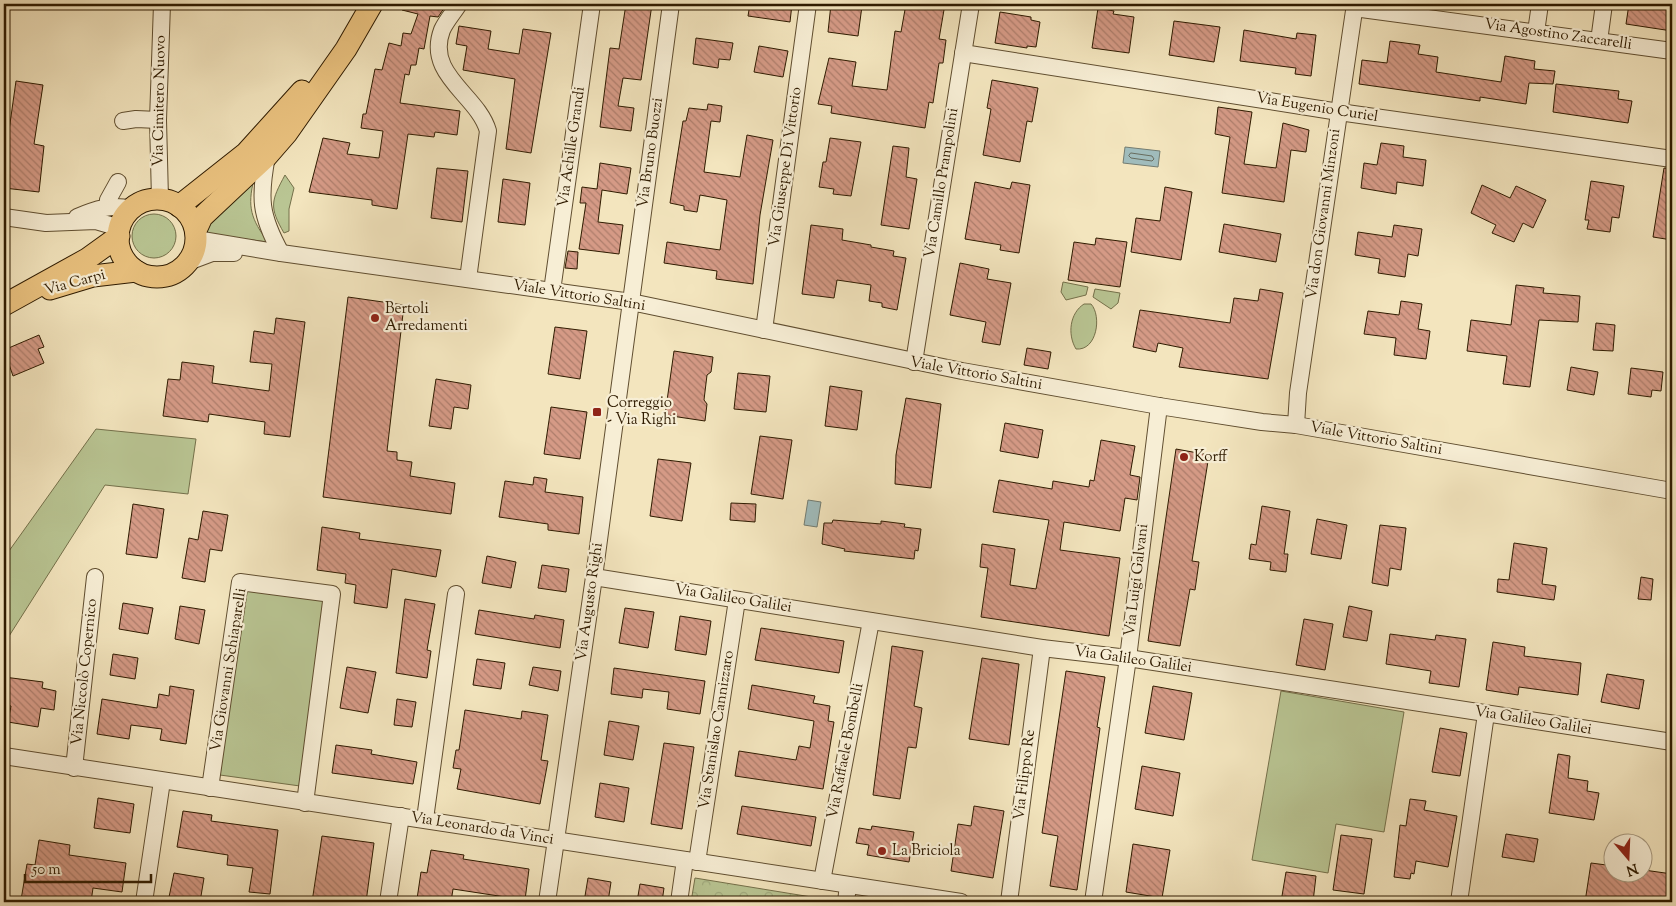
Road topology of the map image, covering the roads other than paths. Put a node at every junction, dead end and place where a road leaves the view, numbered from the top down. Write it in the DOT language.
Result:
graph roads {
  1 [pos="162,4"];
  2 [pos="370,4"];
  3 [pos="460,4"];
  4 [pos="592,4"];
  5 [pos="671,4"];
  6 [pos="808,4"];
  7 [pos="971,4"];
  8 [pos="1540,4"];
  9 [pos="1604,4"];
  10 [pos="1354,6"];
  11 [pos="1536,32"];
  12 [pos="1599,41"];
  13 [pos="1672,51"];
  14 [pos="963,53"];
  15 [pos="1339,112"];
  16 [pos="158,120"];
  17 [pos="123,121"];
  18 [pos="268,156"];
  19 [pos="1672,159"];
  20 [pos="118,182"];
  21 [pos="170,202"];
  22 [pos="121,208"];
  23 [pos="4,217"];
  24 [pos="68,221"];
  25 [pos="119,232"];
  26 [pos="196,235"];
  27 [pos="281,253"];
  28 [pos="188,262"];
  29 [pos="136,271"];
  30 [pos="468,279"];
  31 [pos="552,291"];
  32 [pos="631,302"];
  33 [pos="9,303"];
  34 [pos="764,330"];
  35 [pos="914,362"];
  36 [pos="1158,406"];
  37 [pos="1296,425"];
  38 [pos="1672,491"];
  39 [pos="95,577"];
  40 [pos="594,577"];
  41 [pos="456,594"];
  42 [pos="737,600"];
  43 [pos="871,621"];
  44 [pos="1042,648"];
  45 [pos="1128,658"];
  46 [pos="1486,714"];
  47 [pos="1672,742"];
  48 [pos="4,756"];
  49 [pos="74,768"];
  50 [pos="162,780"];
  51 [pos="210,788"];
  52 [pos="305,802"];
  53 [pos="401,816"];
  54 [pos="425,819"];
  55 [pos="557,841"];
  56 [pos="691,861"];
  57 [pos="822,881"];
  58 [pos="848,885"];
  59 [pos="144,902"];
  60 [pos="388,902"];
  61 [pos="547,902"];
  62 [pos="679,902"];
  63 [pos="846,902"];
  64 [pos="961,902"];
  65 [pos="1009,902"];
  66 [pos="1093,902"];
  67 [pos="1459,902"];
  1 -- 16 [label="street, Via Cimitero Nuovo"];
  2 -- 18 [label="main road"];
  2 -- 21 [label="main road"];
  3 -- 30 [label="street"];
  4 -- 31 [label="street, Via Achille Grandi"];
  5 -- 32 [label="street, Via Bruno Buozzi"];
  6 -- 34 [label="street, Via Giuseppe Di Vittorio"];
  7 -- 14 [label="street, Via Camillo Prampolini"];
  8 -- 11 [label="street"];
  9 -- 12 [label="street"];
  10 -- 11 [label="street, Via Agostino Zaccarelli"];
  10 -- 15 [label="street, Via don Giovanni Minzoni"];
  11 -- 12 [label="street, Via Agostino Zaccarelli"];
  12 -- 13 [label="street, Via Agostino Zaccarelli"];
  14 -- 15 [label="street, Via Eugenio Curiel"];
  14 -- 35 [label="street, Via Camillo Prampolini"];
  15 -- 19 [label="street, Via Eugenio Curiel"];
  15 -- 37 [label="street, Via don Giovanni Minzoni"];
  16 -- 17 [label="street"];
  16 -- 21 [label="street, Via Cimitero Nuovo"];
  18 -- 26 [label="main road"];
  18 -- 27 [label="street"];
  20 -- 22 [label="street"];
  21 -- 22 [label="main road"];
  21 -- 26 [label="main road"];
  22 -- 24 [label="street"];
  22 -- 25 [label="main road"];
  23 -- 24 [label="street"];
  24 -- 25 [label="street"];
  25 -- 29 [label="main road"];
  25 -- 33 [label="main road, Via Carpi"];
  26 -- 27 [label="street, Viale Vittorio Saltini"];
  26 -- 28 [label="main road"];
  27 -- 28 [label="street, Viale Vittorio Saltini"];
  27 -- 30 [label="street, Viale Vittorio Saltini"];
  28 -- 29 [label="main road"];
  29 -- 33 [label="main road, Via Carpi"];
  30 -- 31 [label="street, Viale Vittorio Saltini"];
  31 -- 32 [label="street, Viale Vittorio Saltini"];
  32 -- 34 [label="street, Viale Vittorio Saltini"];
  32 -- 40 [label="street, Via Augusto Righi"];
  34 -- 35 [label="street, Viale Vittorio Saltini"];
  35 -- 36 [label="street, Viale Vittorio Saltini"];
  36 -- 37 [label="street, Viale Vittorio Saltini"];
  36 -- 45 [label="street, Via Luigi Galvani"];
  37 -- 38 [label="street, Viale Vittorio Saltini"];
  39 -- 49 [label="street, Via Niccolò Copernico"];
  40 -- 42 [label="street, Via Galileo Galilei"];
  40 -- 55 [label="street, Via Augusto Righi"];
  41 -- 54 [label="street"];
  42 -- 43 [label="street, Via Galileo Galilei"];
  42 -- 56 [label="street, Via Stanislao Cannizzaro"];
  43 -- 44 [label="street, Via Galileo Galilei"];
  43 -- 57 [label="street, Via Raffaele Bombelli"];
  44 -- 45 [label="street, Via Galileo Galilei"];
  44 -- 65 [label="street, Via Filippo Re"];
  45 -- 46 [label="street, Via Galileo Galilei"];
  45 -- 66 [label="street, Via Luigi Galvani"];
  46 -- 47 [label="street, Via Galileo Galilei"];
  46 -- 67 [label="street"];
  48 -- 49 [label="street, Via Leonardo da Vinci"];
  49 -- 50 [label="street, Via Leonardo da Vinci"];
  50 -- 51 [label="street, Via Leonardo da Vinci"];
  50 -- 59 [label="street"];
  51 -- 52 [label="street, Via Leonardo da Vinci"];
  51 -- 52 [label="street, Via Giovanni Schiaparelli"];
  52 -- 53 [label="street, Via Leonardo da Vinci"];
  53 -- 54 [label="street, Via Leonardo da Vinci"];
  53 -- 60 [label="street"];
  54 -- 55 [label="street, Via Leonardo da Vinci"];
  55 -- 56 [label="street, Via Leonardo da Vinci"];
  55 -- 61 [label="street, Via Augusto Righi"];
  56 -- 57 [label="street, Via Leonardo da Vinci"];
  56 -- 62 [label="street, Via Stanislao Cannizzaro"];
  57 -- 58 [label="street, Via Leonardo da Vinci"];
  58 -- 63 [label="street"];
  58 -- 64 [label="street, Via Leonardo da Vinci"];
}
